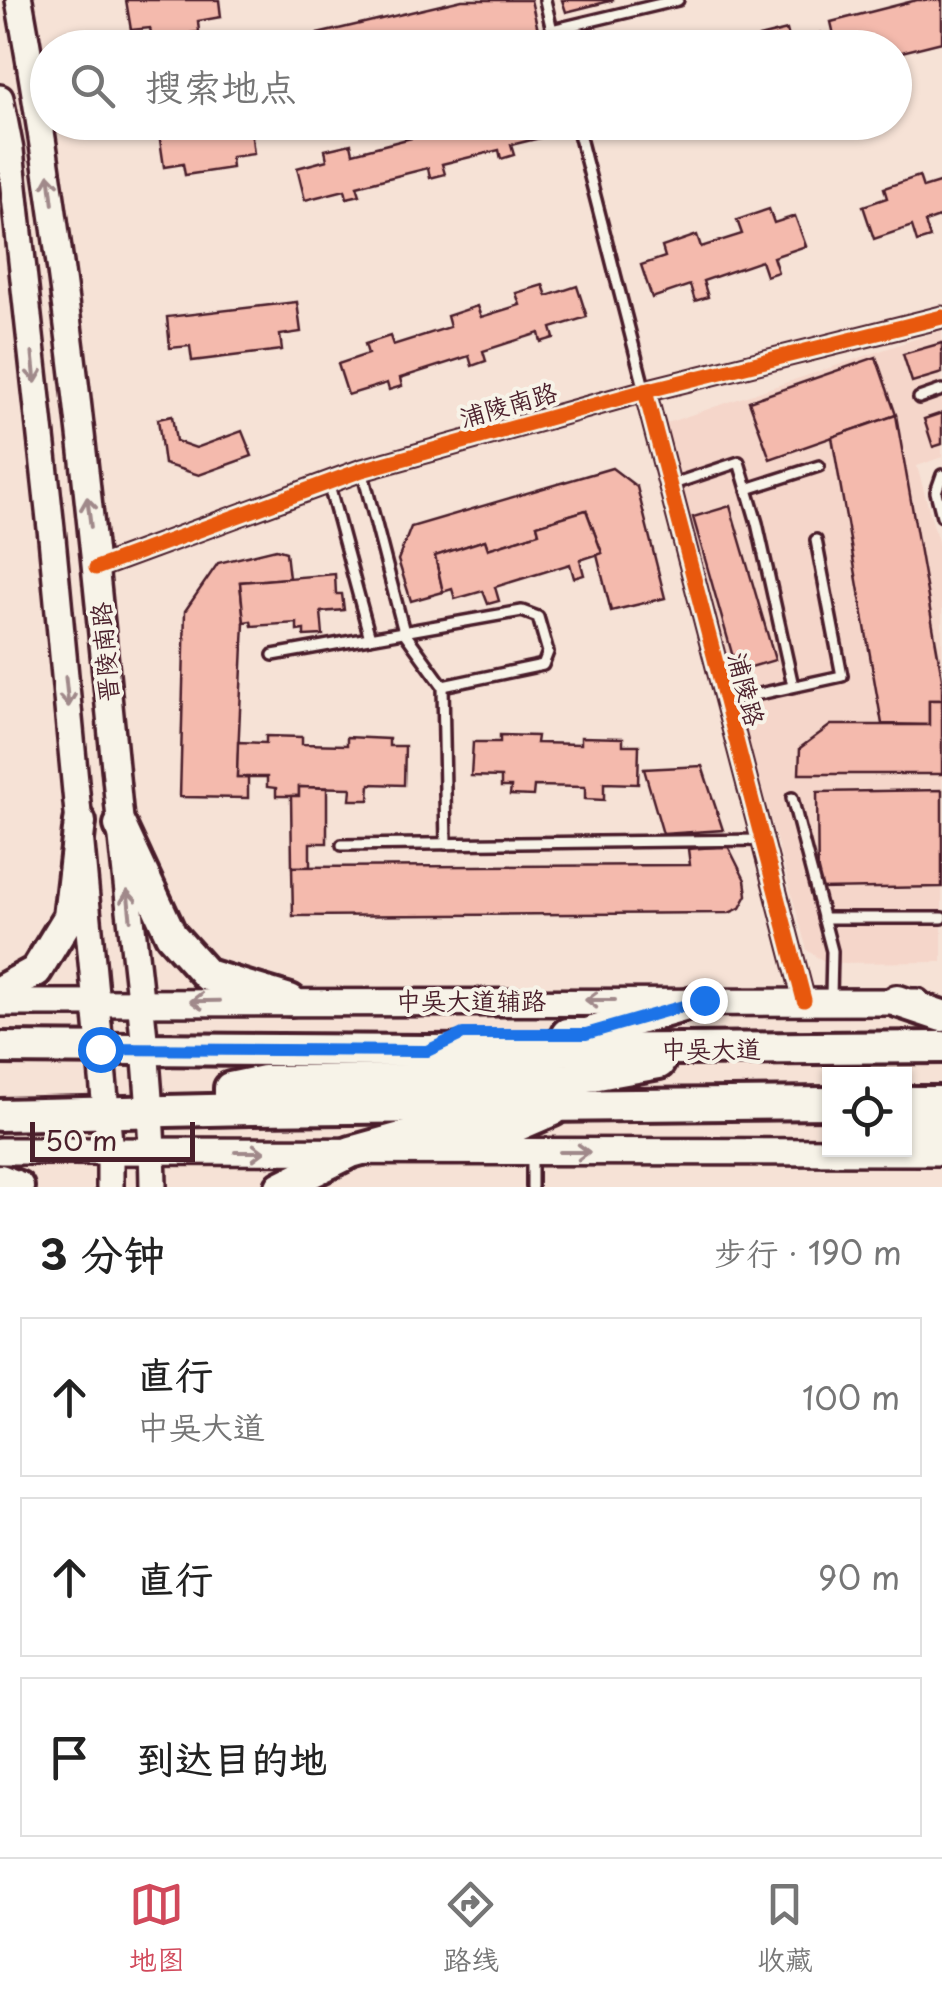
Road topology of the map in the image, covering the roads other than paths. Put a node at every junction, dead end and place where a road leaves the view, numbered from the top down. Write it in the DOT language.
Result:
graph roads {
  1 [pos="19,0"];
  2 [pos="545,0"];
  3 [pos="678,0"];
  4 [pos="552,30"];
  5 [pos="30,59"];
  6 [pos="0,98"];
  7 [pos="45,140"];
  8 [pos="581,140"];
  9 [pos="942,317"];
  10 [pos="942,390"];
  11 [pos="644,391"];
  12 [pos="920,398"];
  13 [pos="819,466"];
  14 [pos="362,470"];
  15 [pos="942,475"];
  16 [pos="328,482"];
  17 [pos="667,486"];
  18 [pos="748,489"];
  19 [pos="942,516"];
  20 [pos="816,540"];
  21 [pos="96,568"];
  22 [pos="404,632"];
  23 [pos="370,638"];
  24 [pos="272,656"];
  25 [pos="444,686"];
  26 [pos="794,686"];
  27 [pos="724,701"];
  28 [pos="792,798"];
  29 [pos="80,822"];
  30 [pos="120,826"];
  31 [pos="762,840"];
  32 [pos="446,844"];
  33 [pos="342,845"];
  34 [pos="823,918"];
  35 [pos="942,918"];
  36 [pos="0,991"];
  37 [pos="290,1000"];
  38 [pos="704,1000"];
  39 [pos="804,1000"];
  40 [pos="831,1000"];
  41 [pos="897,1001"];
  42 [pos="96,1002"];
  43 [pos="139,1002"];
  44 [pos="942,1002"];
  45 [pos="0,1003"];
  46 [pos="942,1016"];
  47 [pos="942,1047"];
  48 [pos="1,1048"];
  49 [pos="735,1048"];
  50 [pos="100,1049"];
  51 [pos="143,1049"];
  52 [pos="427,1051"];
  53 [pos="912,1102"];
  54 [pos="942,1102"];
  55 [pos="822,1104"];
  56 [pos="566,1105"];
  57 [pos="250,1109"];
  58 [pos="149,1112"];
  59 [pos="106,1114"];
  60 [pos="0,1116"];
  61 [pos="912,1129"];
  62 [pos="942,1131"];
  63 [pos="0,1152"];
  64 [pos="110,1152"];
  65 [pos="152,1152"];
  66 [pos="350,1152"];
  67 [pos="532,1152"];
  68 [pos="942,1152"];
  69 [pos="0,1180"];
  70 [pos="18,1187"];
  71 [pos="110,1187"];
  72 [pos="153,1187"];
  73 [pos="281,1187"];
  74 [pos="532,1187"];
  5 -- 1 [label="main road, 晋陵南路, one-way"];
  2 -- 4 [label="lane"];
  3 -- 4 [label="lane"];
  6 -- 29 [label="main road, 晋陵南路, one-way"];
  21 -- 7 [label="main road, 晋陵南路, one-way"];
  8 -- 11 [label="lane"];
  9 -- 11 [label="street, 浦陵南路"];
  10 -- 12 [label="lane"];
  11 -- 14 [label="street, 浦陵南路"];
  11 -- 17 [label="street, 浦陵路"];
  13 -- 18 [label="lane"];
  14 -- 16 [label="street, 浦陵南路"];
  14 -- 22 [label="lane"];
  15 -- 19 [label="lane"];
  16 -- 21 [label="street, 浦陵南路"];
  16 -- 23 [label="lane"];
  17 -- 18 [label="lane"];
  17 -- 27 [label="street, 浦陵路"];
  18 -- 26 [label="lane"];
  20 -- 26 [label="lane"];
  21 -- 30 [label="main road, 晋陵南路"];
  22 -- 23 [label="lane"];
  22 -- 25 [label="lane"];
  22 -- 25 [label="lane"];
  23 -- 24 [label="lane"];
  25 -- 32 [label="lane"];
  26 -- 27 [label="lane"];
  27 -- 31 [label="street, 浦陵路"];
  28 -- 34 [label="lane"];
  29 -- 36 [label="main road"];
  29 -- 42 [label="main road, 晋陵南路"];
  30 -- 37 [label="main road"];
  43 -- 30 [label="main road, 晋陵南路, one-way"];
  31 -- 32 [label="lane"];
  31 -- 39 [label="street, 浦陵路"];
  32 -- 33 [label="lane"];
  34 -- 35 [label="lane"];
  34 -- 40 [label="lane"];
  38 -- 37 [label="main road, 中吴大道辅路, one-way"];
  37 -- 43 [label="main road, 中吴大道辅路, one-way"];
  38 -- 39 [label="main road, 中吴大道辅路"];
  38 -- 52 [label="main road"];
  39 -- 40 [label="main road, 中吴大道辅路"];
  40 -- 41 [label="main road, 中吴大道辅路"];
  41 -- 44 [label="main road, 中吴大道辅路"];
  41 -- 46 [label="main road"];
  42 -- 43 [label="main road, 中吴大道辅路"];
  42 -- 45 [label="main road, 中吴大道辅路"];
  42 -- 50 [label="main road, 晋陵南路"];
  43 -- 51 [label="main road, 晋陵南路"];
  47 -- 49 [label="main road, 中吴大道"];
  48 -- 50 [label="main road, 中吴大道"];
  49 -- 52 [label="main road, 中吴大道"];
  49 -- 57 [label="main road"];
  50 -- 51 [label="main road, 中吴大道"];
  50 -- 59 [label="main road, 晋陵南路"];
  51 -- 52 [label="main road, 中吴大道"];
  51 -- 58 [label="main road, 晋陵南路"];
  53 -- 54 [label="main road"];
  55 -- 56 [label="main road"];
  56 -- 57 [label="main road"];
  56 -- 66 [label="main road"];
  57 -- 58 [label="main road"];
  58 -- 59 [label="main road"];
  58 -- 65 [label="main road, 晋陵南路"];
  59 -- 60 [label="main road"];
  59 -- 64 [label="main road, 晋陵南路"];
  61 -- 62 [label="main road"];
  63 -- 64 [label="main road"];
  64 -- 65 [label="main road"];
  64 -- 71 [label="main road, 晋陵南路"];
  65 -- 66 [label="main road, one-way"];
  65 -- 72 [label="main road, 晋陵南路"];
  66 -- 67 [label="main road"];
  66 -- 73 [label="main road"];
  67 -- 68 [label="main road, one-way"];
  67 -- 74 [label="lane"];
  69 -- 70 [label="main road"];
}
